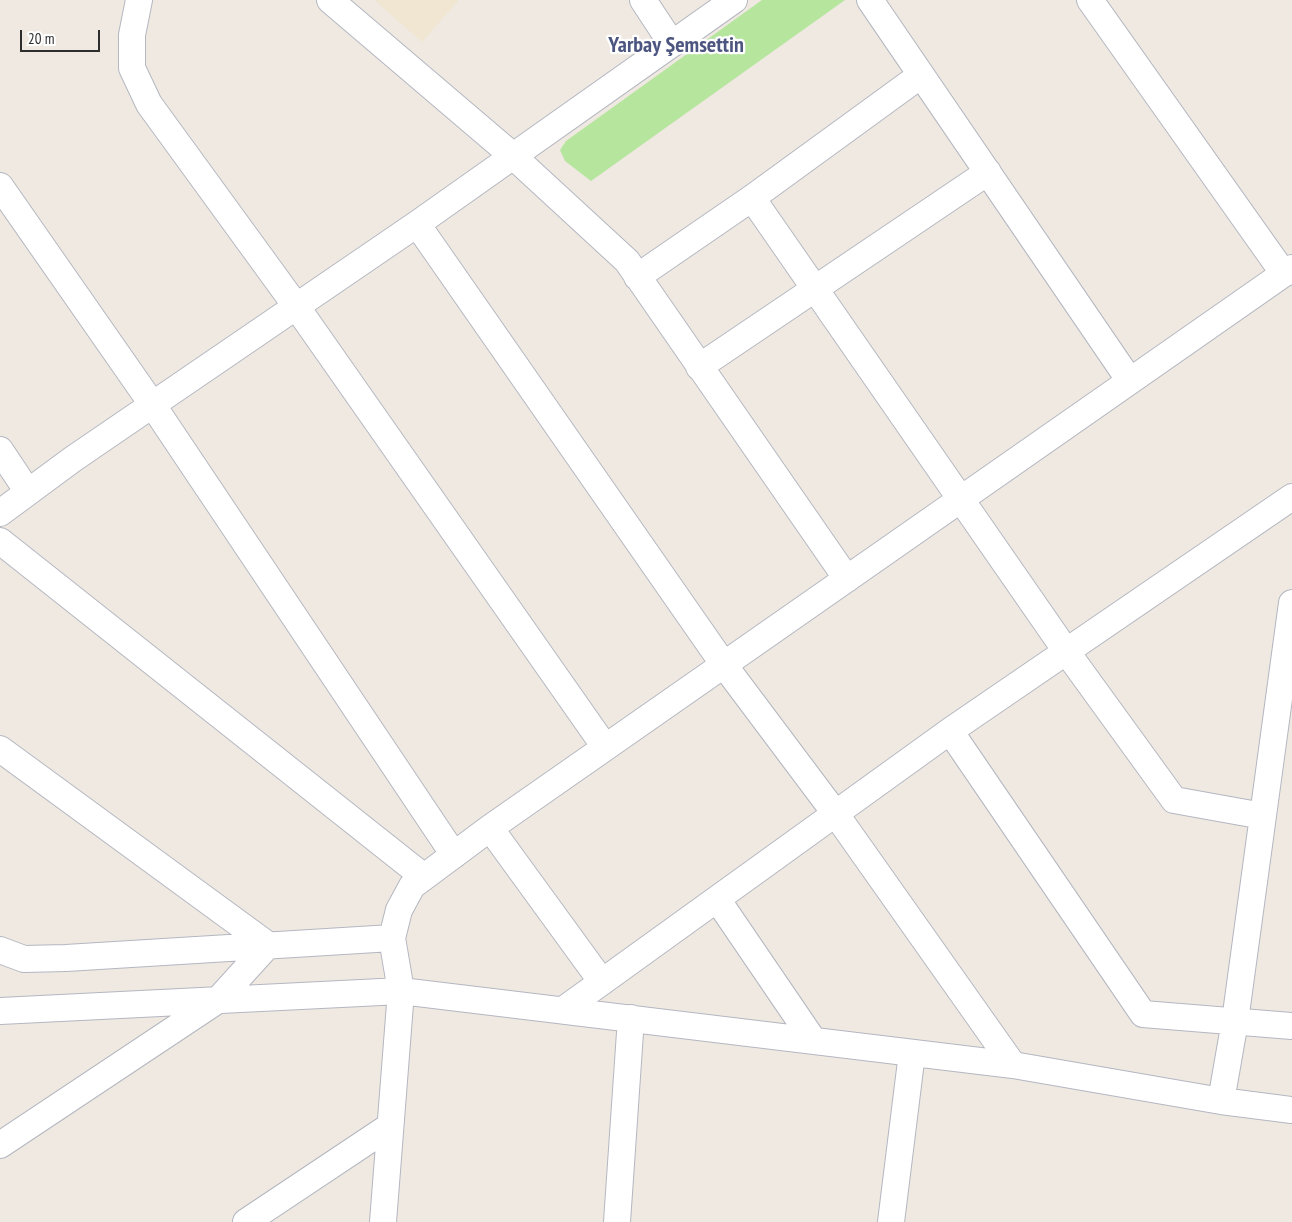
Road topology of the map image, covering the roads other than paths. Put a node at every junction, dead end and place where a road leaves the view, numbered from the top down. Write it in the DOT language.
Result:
graph roads {
  1 [pos="139,0"];
  2 [pos="330,0"];
  3 [pos="643,0"];
  4 [pos="734,0"];
  5 [pos="870,0"];
  6 [pos="1090,0"];
  7 [pos="672,44"];
  8 [pos="921,75"];
  9 [pos="513,156"];
  10 [pos="988,172"];
  11 [pos="0,186"];
  12 [pos="752,198"];
  13 [pos="416,224"];
  14 [pos="1288,271"];
  15 [pos="637,276"];
  16 [pos="816,290"];
  17 [pos="296,306"];
  18 [pos="699,368"];
  19 [pos="1130,382"];
  20 [pos="152,404"];
  21 [pos="0,450"];
  22 [pos="28,492"];
  23 [pos="1292,497"];
  24 [pos="962,499"];
  25 [pos="0,512"];
  26 [pos="0,541"];
  27 [pos="847,579"];
  28 [pos="1292,603"];
  29 [pos="1066,651"];
  30 [pos="724,665"];
  31 [pos="1287,680"];
  32 [pos="950,731"];
  33 [pos="605,747"];
  34 [pos="0,749"];
  35 [pos="836,814"];
  36 [pos="1263,816"];
  37 [pos="490,828"];
  38 [pos="454,854"];
  39 [pos="424,877"];
  40 [pos="717,899"];
  41 [pos="392,938"];
  42 [pos="268,946"];
  43 [pos="0,950"];
  44 [pos="602,982"];
  45 [pos="401,991"];
  46 [pos="218,1000"];
  47 [pos="563,1010"];
  48 [pos="0,1011"];
  49 [pos="631,1018"];
  50 [pos="1235,1021"];
  51 [pos="1292,1026"];
  52 [pos="813,1040"];
  53 [pos="912,1053"];
  54 [pos="1013,1065"];
  55 [pos="1221,1101"];
  56 [pos="1292,1110"];
  57 [pos="390,1126"];
  58 [pos="0,1145"];
  59 [pos="246,1222"];
  60 [pos="383,1222"];
  61 [pos="617,1222"];
  62 [pos="890,1222"];
  1 -- 17 [label="street"];
  2 -- 9 [label="street"];
  3 -- 7 [label="street"];
  4 -- 7 [label="street"];
  5 -- 8 [label="street"];
  6 -- 14 [label="street"];
  7 -- 9 [label="street"];
  8 -- 10 [label="street"];
  8 -- 12 [label="street"];
  9 -- 13 [label="street"];
  9 -- 15 [label="street"];
  10 -- 16 [label="street"];
  10 -- 19 [label="street"];
  11 -- 20 [label="street"];
  12 -- 15 [label="street"];
  12 -- 16 [label="street"];
  13 -- 17 [label="street"];
  13 -- 30 [label="street"];
  14 -- 19 [label="street"];
  15 -- 18 [label="street"];
  16 -- 18 [label="street"];
  16 -- 24 [label="street"];
  17 -- 20 [label="street"];
  17 -- 33 [label="street"];
  18 -- 27 [label="street"];
  19 -- 24 [label="street"];
  20 -- 22 [label="street"];
  20 -- 38 [label="street"];
  21 -- 22 [label="street"];
  22 -- 25 [label="street"];
  23 -- 29 [label="street"];
  24 -- 27 [label="street"];
  24 -- 29 [label="street"];
  26 -- 39 [label="street"];
  27 -- 30 [label="street"];
  28 -- 31 [label="street"];
  29 -- 32 [label="street"];
  29 -- 36 [label="street"];
  30 -- 33 [label="street"];
  30 -- 35 [label="street"];
  31 -- 36 [label="street"];
  32 -- 35 [label="street"];
  32 -- 50 [label="street"];
  33 -- 37 [label="street"];
  34 -- 42 [label="street"];
  35 -- 40 [label="street"];
  35 -- 54 [label="street"];
  36 -- 50 [label="street"];
  37 -- 38 [label="street"];
  37 -- 44 [label="street"];
  38 -- 39 [label="street"];
  39 -- 41 [label="street"];
  40 -- 44 [label="street"];
  40 -- 52 [label="street"];
  41 -- 42 [label="street"];
  41 -- 45 [label="street"];
  42 -- 43 [label="street"];
  42 -- 46 [label="street"];
  44 -- 47 [label="street"];
  45 -- 46 [label="street"];
  45 -- 47 [label="street"];
  45 -- 57 [label="street"];
  46 -- 48 [label="street"];
  46 -- 58 [label="street"];
  47 -- 49 [label="street"];
  49 -- 52 [label="street"];
  49 -- 61 [label="street"];
  50 -- 51 [label="street"];
  50 -- 55 [label="street"];
  52 -- 53 [label="street"];
  53 -- 54 [label="street"];
  53 -- 62 [label="street"];
  54 -- 55 [label="street"];
  55 -- 56 [label="street"];
  57 -- 59 [label="street"];
  57 -- 60 [label="street"];
}
